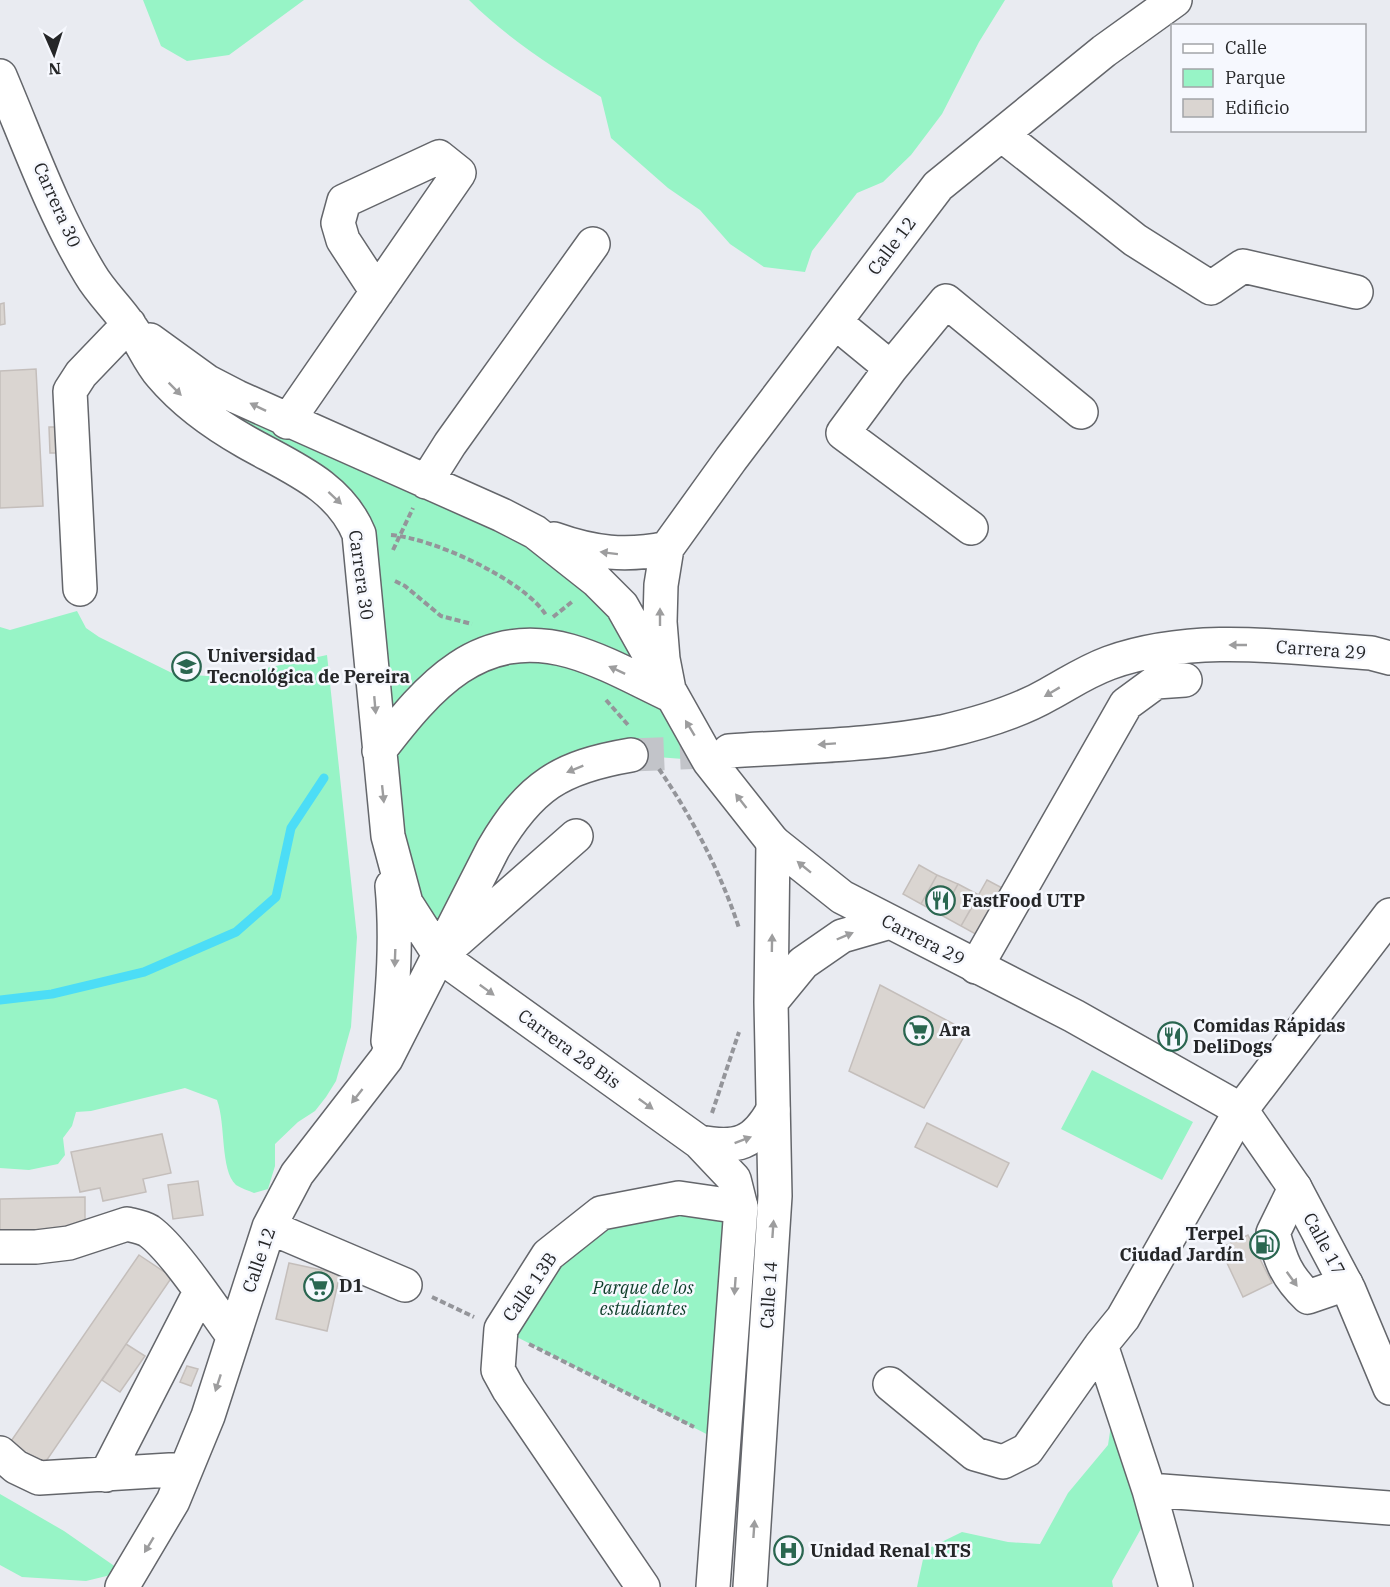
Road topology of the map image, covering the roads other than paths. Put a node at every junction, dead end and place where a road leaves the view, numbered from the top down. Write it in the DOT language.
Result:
graph roads {
  1 [pos="1175,0"];
  2 [pos="0,76"];
  3 [pos="1002,135"];
  4 [pos="593,244"];
  5 [pos="377,292"];
  6 [pos="1356,292"];
  7 [pos="835,322"];
  8 [pos="129,324"];
  9 [pos="891,368"];
  10 [pos="1081,412"];
  11 [pos="287,422"];
  12 [pos="426,482"];
  13 [pos="971,528"];
  14 [pos="535,532"];
  15 [pos="667,548"];
  16 [pos="80,589"];
  17 [pos="1390,658"];
  18 [pos="1185,680"];
  19 [pos="670,695"];
  20 [pos="379,751"];
  21 [pos="729,751"];
  22 [pos="641,752"];
  23 [pos="576,836"];
  24 [pos="388,837"];
  25 [pos="773,842"];
  26 [pos="1390,915"];
  27 [pos="887,923"];
  28 [pos="440,956"];
  29 [pos="976,967"];
  30 [pos="771,1002"];
  31 [pos="386,1059"];
  32 [pos="773,1110"];
  33 [pos="1241,1110"];
  34 [pos="699,1142"];
  35 [pos="1295,1188"];
  36 [pos="741,1207"];
  37 [pos="268,1227"];
  38 [pos="0,1247"];
  39 [pos="1346,1284"];
  40 [pos="405,1285"];
  41 [pos="200,1292"];
  42 [pos="233,1335"];
  43 [pos="1101,1346"];
  44 [pos="890,1384"];
  45 [pos="1390,1388"];
  46 [pos="0,1453"];
  47 [pos="186,1469"];
  48 [pos="106,1475"];
  49 [pos="1149,1490"];
  50 [pos="1390,1508"];
  51 [pos="122,1587"];
  52 [pos="643,1587"];
  53 [pos="713,1587"];
  54 [pos="750,1587"];
  55 [pos="1176,1587"];
  1 -- 3 [label="street, Calle 12"];
  2 -- 8 [label="street, Carrera 30"];
  3 -- 6 [label="street"];
  3 -- 7 [label="street, Calle 12"];
  4 -- 12 [label="street"];
  5 -- 11 [label="street"];
  7 -- 9 [label="street"];
  7 -- 15 [label="street, Calle 12"];
  11 -- 8 [label="street, Carrera 30, one-way"];
  8 -- 16 [label="street"];
  8 -- 20 [label="street, Carrera 30, one-way"];
  9 -- 10 [label="street"];
  9 -- 13 [label="street"];
  11 -- 12 [label="street, Carrera 30"];
  12 -- 14 [label="street, Carrera 30"];
  15 -- 14 [label="street, one-way"];
  14 -- 19 [label="street, Carrera 30"];
  19 -- 15 [label="street, Calle 12, one-way"];
  17 -- 21 [label="street, Carrera 29, one-way"];
  18 -- 29 [label="street"];
  19 -- 20 [label="street, one-way"];
  25 -- 19 [label="street, Carrera 29, one-way"];
  20 -- 24 [label="street, Carrera 30, one-way"];
  22 -- 28 [label="street, one-way"];
  23 -- 28 [label="street"];
  24 -- 28 [label="street, Carrera 30"];
  24 -- 31 [label="street, one-way"];
  27 -- 25 [label="street, Carrera 29, one-way"];
  30 -- 25 [label="street, Calle 14, one-way"];
  26 -- 33 [label="street"];
  27 -- 29 [label="street, Carrera 29"];
  30 -- 27 [label="street, one-way"];
  28 -- 31 [label="street, Calle 12"];
  28 -- 34 [label="street, Carrera 28 Bis, one-way"];
  29 -- 33 [label="street, Carrera 29"];
  30 -- 32 [label="street, Calle 14"];
  31 -- 37 [label="street, Calle 12, one-way"];
  34 -- 32 [label="street, one-way"];
  54 -- 32 [label="street, Calle 14, one-way"];
  33 -- 35 [label="street, Calle 17"];
  33 -- 43 [label="street"];
  34 -- 36 [label="street, Carrera 28 Bis"];
  35 -- 39 [label="street, Calle 17"];
  35 -- 39 [label="street, one-way"];
  36 -- 52 [label="street, Calle 13B"];
  36 -- 53 [label="street, Calle 14, one-way"];
  37 -- 40 [label="street"];
  37 -- 42 [label="street, Calle 12"];
  38 -- 41 [label="street"];
  39 -- 45 [label="street, Calle 17"];
  41 -- 42 [label="street"];
  41 -- 48 [label="street"];
  42 -- 47 [label="street, Calle 12, one-way"];
  43 -- 44 [label="street"];
  43 -- 49 [label="street"];
  46 -- 48 [label="street"];
  47 -- 48 [label="street"];
  47 -- 51 [label="street, Calle 12, one-way"];
  49 -- 50 [label="street"];
  49 -- 55 [label="street"];
}
